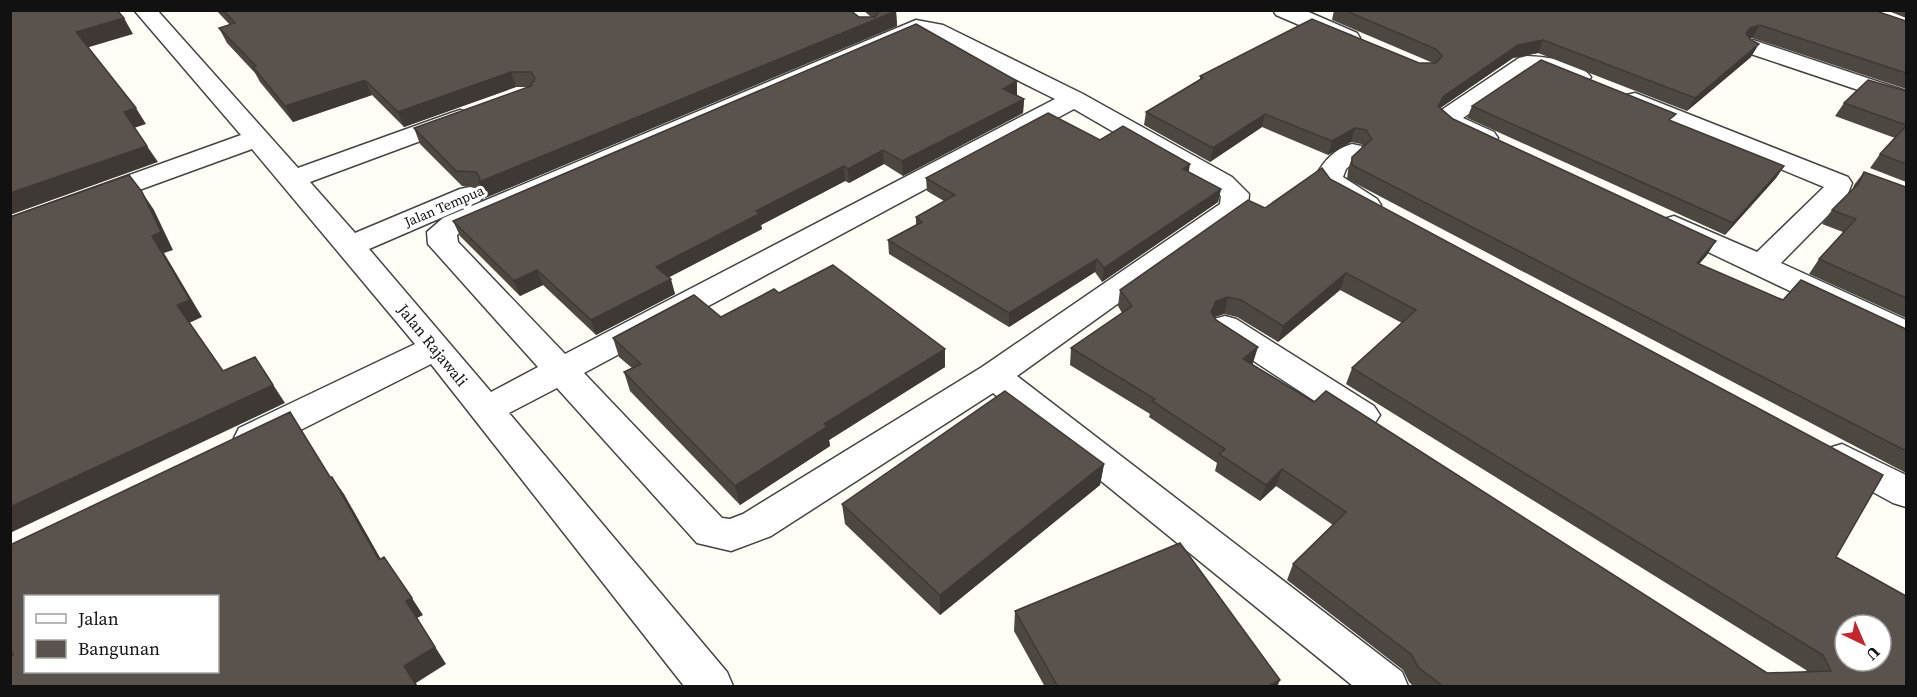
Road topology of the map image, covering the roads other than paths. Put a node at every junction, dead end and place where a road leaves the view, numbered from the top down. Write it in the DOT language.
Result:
graph roads {
  1 [pos="145,10"];
  2 [pos="902,10"];
  3 [pos="1284,10"];
  4 [pos="1369,46"];
  5 [pos="1753,47"];
  6 [pos="1572,63"];
  7 [pos="1610,83"];
  8 [pos="1074,99"];
  9 [pos="1906,99"];
  10 [pos="482,110"];
  11 [pos="257,138"];
  12 [pos="1510,150"];
  13 [pos="1352,152"];
  14 [pos="1862,177"];
  15 [pos="293,179"];
  16 [pos="1645,213"];
  17 [pos="1398,221"];
  18 [pos="10,228"];
  19 [pos="350,246"];
  20 [pos="1762,264"];
  21 [pos="1225,327"];
  22 [pos="1906,333"];
  23 [pos="436,348"];
  24 [pos="563,370"];
  25 [pos="994,376"];
  26 [pos="486,410"];
  27 [pos="1396,436"];
  28 [pos="1811,441"];
  29 [pos="221,453"];
  30 [pos="1906,492"];
  31 [pos="711,687"];
  32 [pos="1386,687"];
  1 -- 11 [label="street, Jalan Rajawali"];
  2 -- 19 [label="street, Jalan Tempua"];
  3 -- 4 [label="street"];
  5 -- 9 [label="street"];
  6 -- 7 [label="street"];
  7 -- 12 [label="street"];
  7 -- 14 [label="street"];
  7 -- 20 [label="street"];
  8 -- 24 [label="street"];
  8 -- 24 [label="street"];
  8 -- 25 [label="street"];
  10 -- 15 [label="street"];
  11 -- 15 [label="street, Jalan Rajawali"];
  11 -- 18 [label="street"];
  13 -- 17 [label="street"];
  15 -- 19 [label="street, Jalan Rajawali"];
  16 -- 20 [label="street"];
  19 -- 23 [label="street, Jalan Rajawali"];
  20 -- 22 [label="street"];
  21 -- 27 [label="street"];
  23 -- 26 [label="street, Jalan Rajawali"];
  23 -- 29 [label="street"];
  24 -- 25 [label="street"];
  24 -- 26 [label="street"];
  25 -- 32 [label="street"];
  26 -- 31 [label="street, Jalan Rajawali"];
  28 -- 30 [label="street"];
}
